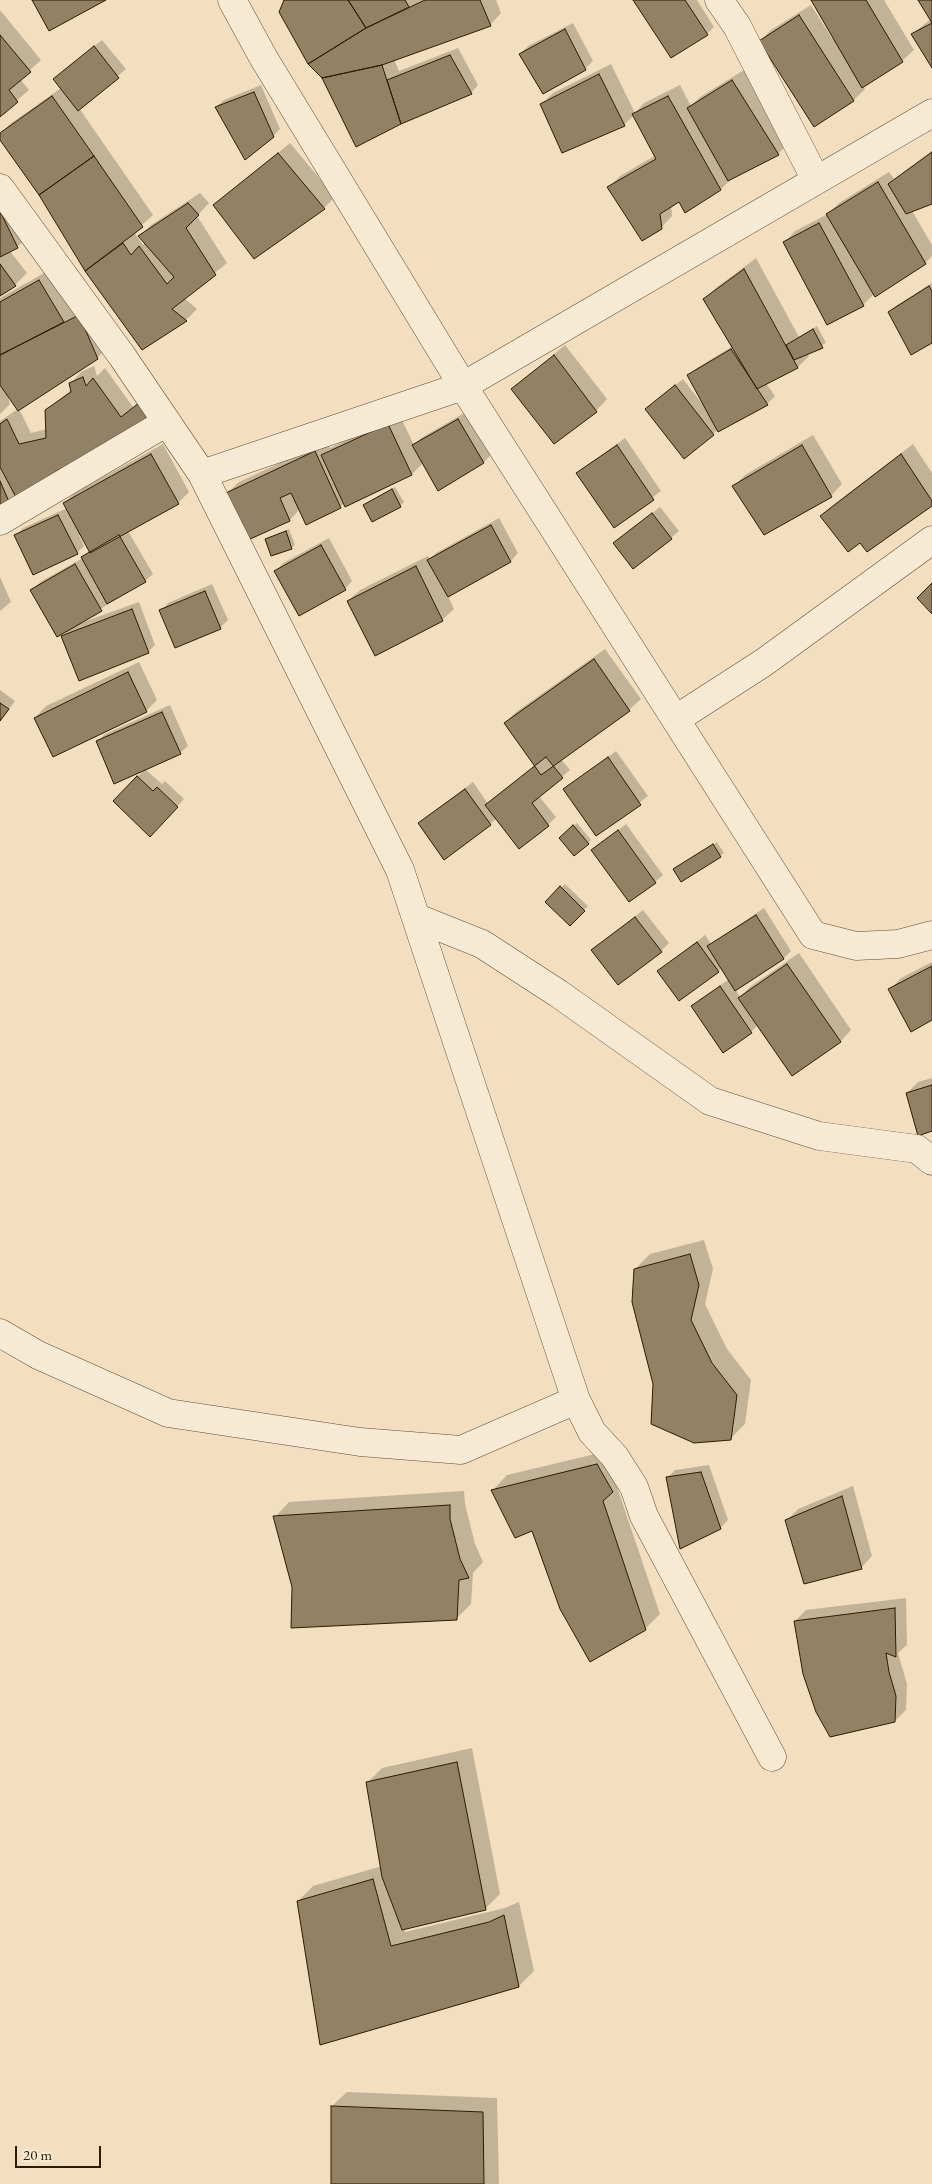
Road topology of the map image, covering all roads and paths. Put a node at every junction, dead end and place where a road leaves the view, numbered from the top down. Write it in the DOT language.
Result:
graph roads {
  1 [pos="232,0"];
  2 [pos="719,0"];
  3 [pos="932,113"];
  4 [pos="816,180"];
  5 [pos="0,188"];
  6 [pos="464,386"];
  7 [pos="167,422"];
  8 [pos="202,474"];
  9 [pos="0,521"];
  10 [pos="932,540"];
  11 [pos="676,719"];
  12 [pos="416,918"];
  13 [pos="932,935"];
  14 [pos="932,1161"];
  15 [pos="0,1333"];
  16 [pos="576,1400"];
  17 [pos="772,1757"];
  1 -- 6 [label="street"];
  2 -- 4 [label="street"];
  3 -- 4 [label="street"];
  4 -- 6 [label="street"];
  5 -- 7 [label="street"];
  6 -- 8 [label="street"];
  6 -- 11 [label="street"];
  7 -- 8 [label="street"];
  7 -- 9 [label="street"];
  8 -- 12 [label="street"];
  10 -- 11 [label="street"];
  11 -- 13 [label="street"];
  12 -- 14 [label="street"];
  12 -- 16 [label="street"];
  15 -- 16 [label="street"];
  16 -- 17 [label="street"];
}
